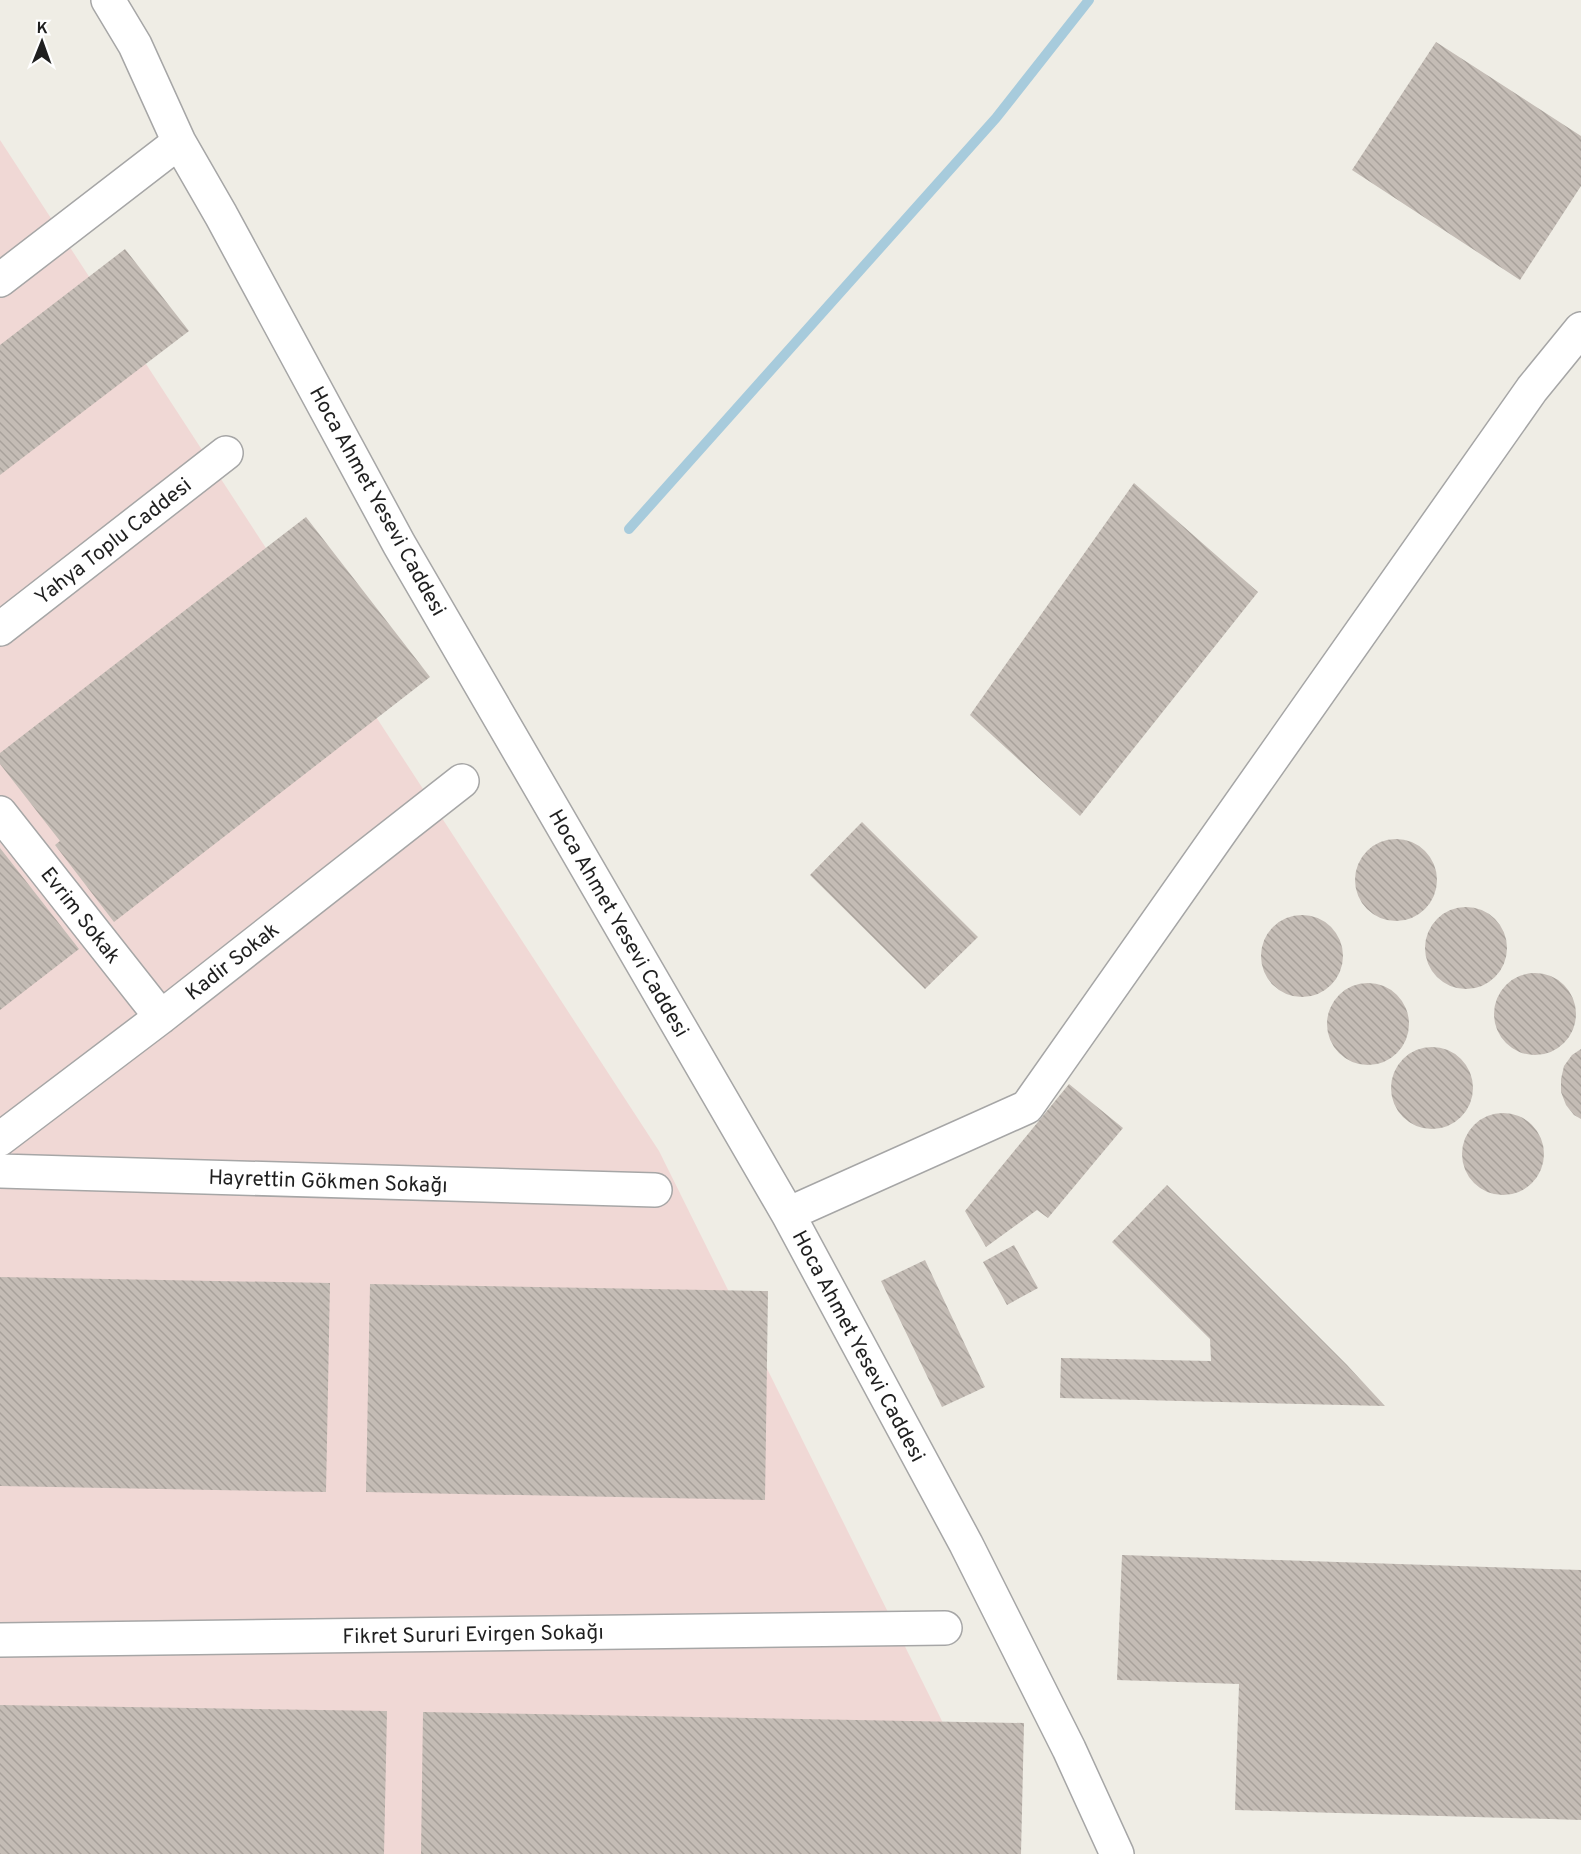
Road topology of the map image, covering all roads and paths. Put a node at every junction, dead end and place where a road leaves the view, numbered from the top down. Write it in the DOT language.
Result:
graph roads {
  1 [pos="108,0"];
  2 [pos="179,142"];
  3 [pos="0,280"];
  4 [pos="1581,329"];
  5 [pos="226,453"];
  6 [pos="0,629"];
  7 [pos="462,781"];
  8 [pos="0,813"];
  9 [pos="161,1017"];
  10 [pos="0,1139"];
  11 [pos="0,1171"];
  12 [pos="655,1190"];
  13 [pos="788,1214"];
  14 [pos="945,1628"];
  15 [pos="0,1640"];
  16 [pos="1117,1854"];
  1 -- 2 [label="street, Hoca Ahmet Yesevi Caddesi"];
  2 -- 3 [label="street"];
  2 -- 13 [label="street, Hoca Ahmet Yesevi Caddesi"];
  4 -- 13 [label="street"];
  5 -- 6 [label="street, Yahya Toplu Caddesi"];
  7 -- 9 [label="street, Kadir Sokak"];
  8 -- 9 [label="street, Evrim Sokak"];
  9 -- 10 [label="street, Kadir Sokak"];
  11 -- 12 [label="street, Hayrettin Gökmen Sokağı"];
  13 -- 16 [label="street, Hoca Ahmet Yesevi Caddesi"];
  14 -- 15 [label="street, Fikret Sururi Evirgen Sokağı"];
}
